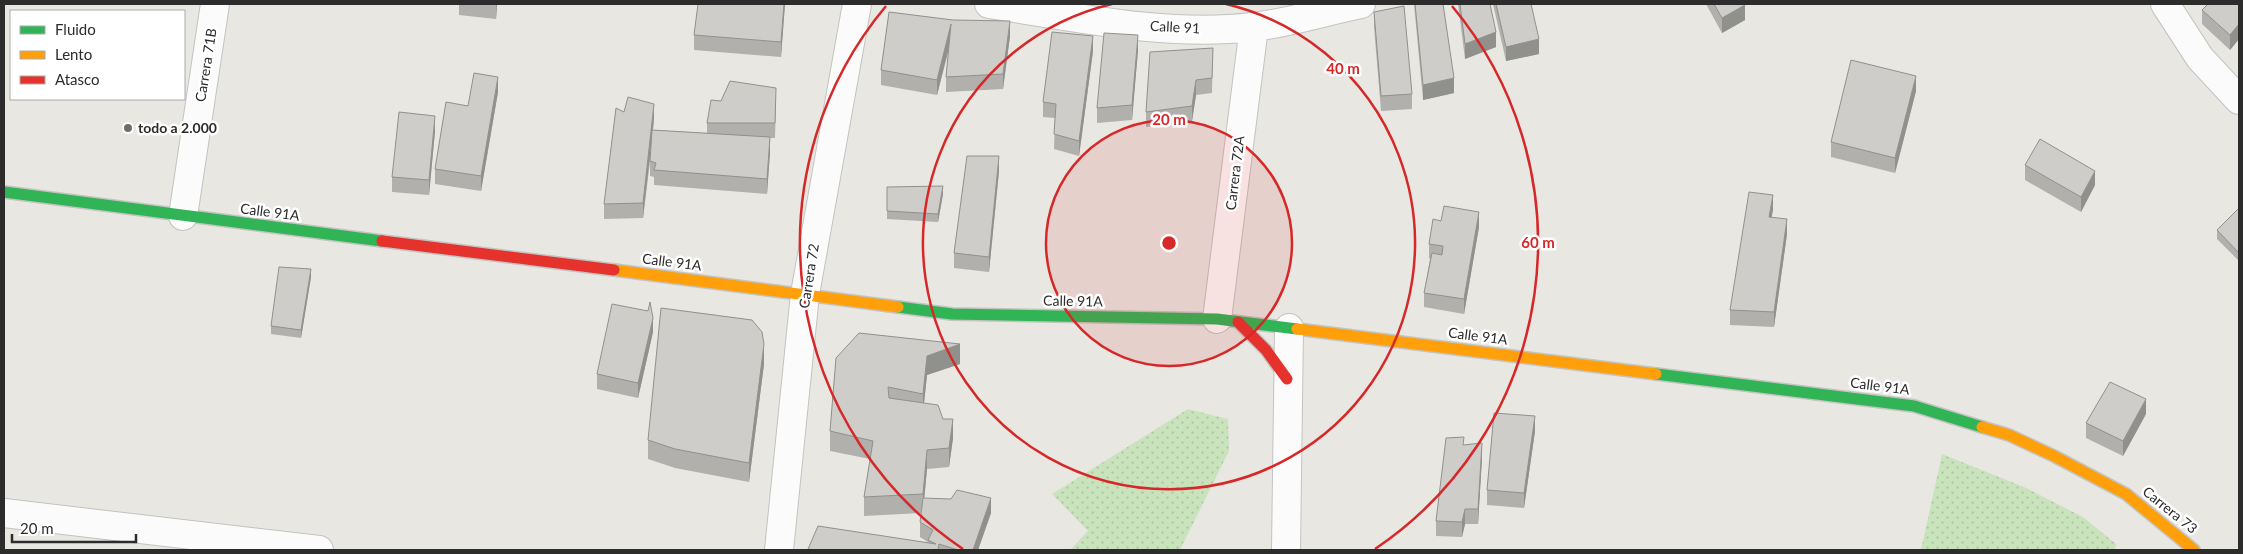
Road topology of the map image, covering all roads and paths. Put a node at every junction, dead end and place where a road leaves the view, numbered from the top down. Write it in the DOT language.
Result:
graph roads {
  1 [pos="215,4"];
  2 [pos="857,4"];
  3 [pos="989,4"];
  4 [pos="1361,4"];
  5 [pos="2165,4"];
  6 [pos="1254,27"];
  7 [pos="2239,100"];
  8 [pos="4,192"];
  9 [pos="183,216"];
  10 [pos="805,294"];
  11 [pos="1228,321"];
  12 [pos="1289,328"];
  13 [pos="1288,379"];
  14 [pos="2126,494"];
  15 [pos="4,513"];
  16 [pos="319,550"];
  17 [pos="779,550"];
  18 [pos="1286,550"];
  19 [pos="2194,550"];
  1 -- 9 [label="street, Carrera 71B"];
  2 -- 10 [label="street, Carrera 72"];
  3 -- 6 [label="street, Calle 91"];
  4 -- 6 [label="street, Calle 91"];
  5 -- 7 [label="street"];
  6 -- 11 [label="street, Carrera 72A"];
  8 -- 9 [label="street, Calle 91A"];
  9 -- 10 [label="street, Calle 91A"];
  10 -- 11 [label="street, Calle 91A"];
  10 -- 17 [label="street, Carrera 72"];
  11 -- 12 [label="street, Calle 91A"];
  11 -- 13 [label="street"];
  12 -- 13 [label="street"];
  12 -- 14 [label="street, Calle 91A"];
  13 -- 18 [label="street"];
  14 -- 19 [label="street, Carrera 73"];
  15 -- 16 [label="street"];
}
